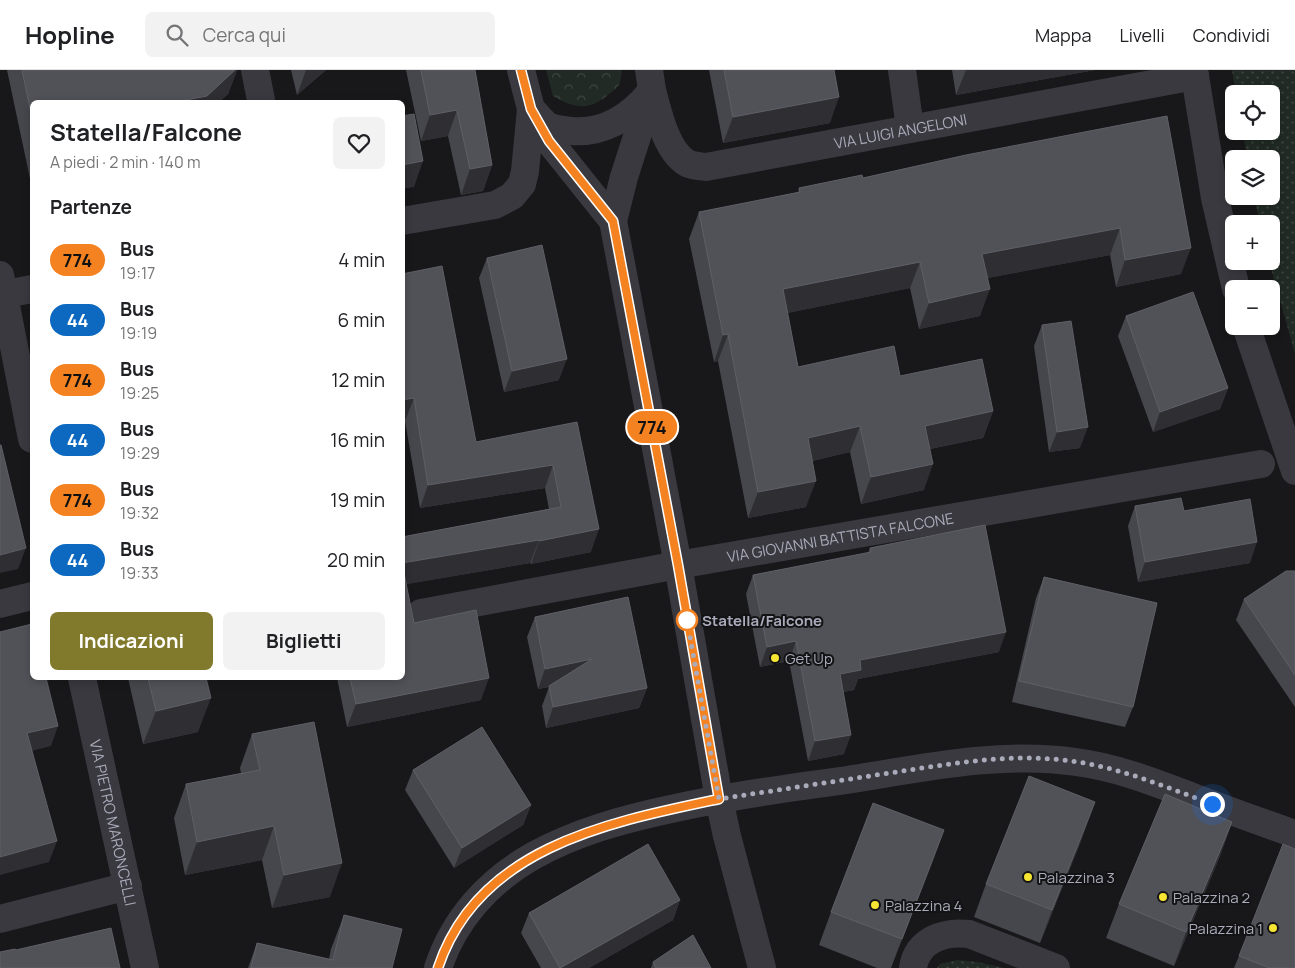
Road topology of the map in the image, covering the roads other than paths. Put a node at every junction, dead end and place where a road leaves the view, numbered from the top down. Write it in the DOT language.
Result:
graph roads {
  1 [pos="255,70"];
  2 [pos="521,70"];
  3 [pos="902,70"];
  4 [pos="1195,73"];
  5 [pos="651,80"];
  6 [pos="261,100"];
  7 [pos="531,109"];
  8 [pos="910,128"];
  9 [pos="405,220"];
  10 [pos="613,221"];
  11 [pos="1234,280"];
  12 [pos="1,288"];
  13 [pos="30,289"];
  14 [pos="1249,335"];
  15 [pos="30,429"];
  16 [pos="1261,464"];
  17 [pos="1295,471"];
  18 [pos="678,565"];
  19 [pos="30,596"];
  20 [pos="0,604"];
  21 [pos="421,613"];
  22 [pos="82,680"];
  23 [pos="719,799"];
  24 [pos="1295,834"];
  25 [pos="128,886"];
  26 [pos="0,919"];
  27 [pos="145,968"];
  28 [pos="438,968"];
  29 [pos="762,968"];
  30 [pos="912,968"];
  31 [pos="1056,968"];
  1 -- 6 [label="street"];
  2 -- 7 [label="street"];
  3 -- 8 [label="street"];
  4 -- 8 [label="street, VIA LUIGI ANGELONI"];
  4 -- 11 [label="street"];
  5 -- 7 [label="street"];
  5 -- 8 [label="street, VIA LUIGI ANGELONI"];
  5 -- 10 [label="street"];
  7 -- 9 [label="street"];
  7 -- 10 [label="street"];
  10 -- 18 [label="street"];
  12 -- 13 [label="street"];
  12 -- 15 [label="street"];
  14 -- 17 [label="street"];
  16 -- 18 [label="street, VIA GIOVANNI BATTISTA FALCONE"];
  18 -- 21 [label="street, VIA GIOVANNI BATTISTA FALCONE"];
  18 -- 23 [label="street"];
  19 -- 20 [label="street"];
  22 -- 25 [label="street, VIA PIETRO MARONCELLI"];
  23 -- 24 [label="street"];
  23 -- 28 [label="street"];
  23 -- 29 [label="street"];
  25 -- 26 [label="street"];
  25 -- 27 [label="street, VIA PIETRO MARONCELLI"];
  30 -- 31 [label="street"];
}
